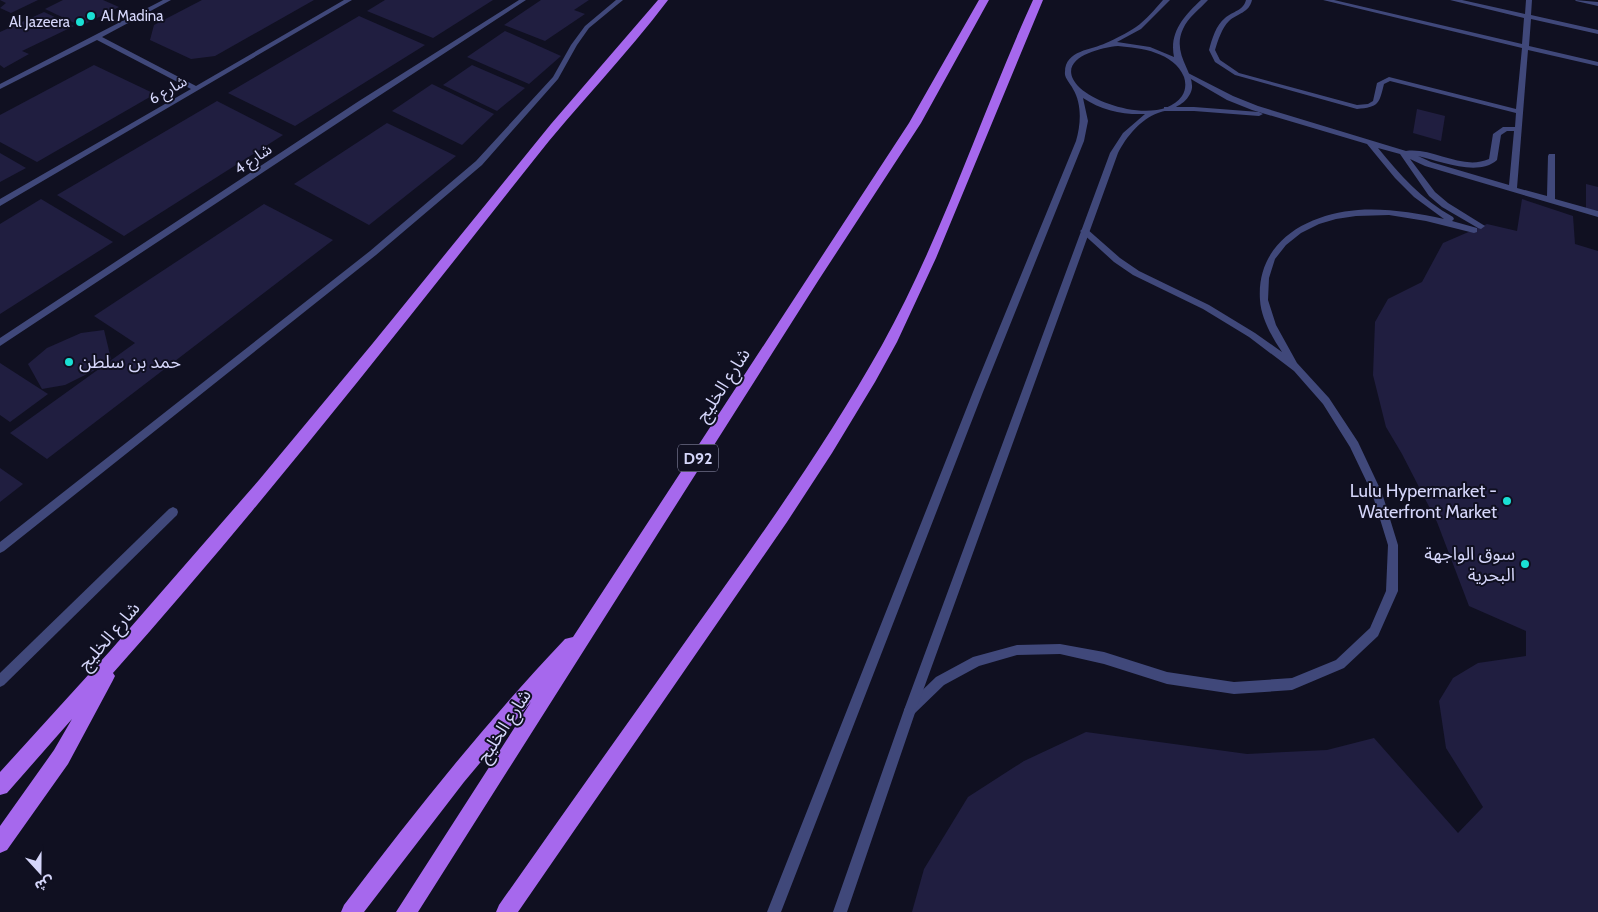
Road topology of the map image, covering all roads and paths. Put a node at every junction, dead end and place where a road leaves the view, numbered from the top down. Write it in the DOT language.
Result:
graph roads {
  1 [pos="168,0"];
  2 [pos="349,0"];
  3 [pos="523,0"];
  4 [pos="620,0"];
  5 [pos="663,0"];
  6 [pos="984,0"];
  7 [pos="1038,0"];
  8 [pos="1166,0"];
  9 [pos="1206,0"];
  10 [pos="1249,0"];
  11 [pos="1326,0"];
  12 [pos="1453,0"];
  13 [pos="1528,0"];
  14 [pos="1578,0"];
  15 [pos="1598,4"];
  16 [pos="1527,16"];
  17 [pos="1598,32"];
  18 [pos="97,37"];
  19 [pos="1105,44"];
  20 [pos="1524,46"];
  21 [pos="1598,64"];
  22 [pos="1180,66"];
  23 [pos="1186,74"];
  24 [pos="0,87"];
  25 [pos="1076,88"];
  26 [pos="197,89"];
  27 [pos="1166,109"];
  28 [pos="1154,112"];
  29 [pos="1519,112"];
  30 [pos="1282,117"];
  31 [pos="1518,129"];
  32 [pos="1370,143"];
  33 [pos="1401,152"];
  34 [pos="1552,156"];
  35 [pos="1513,189"];
  36 [pos="1551,200"];
  37 [pos="0,203"];
  38 [pos="1598,214"];
  39 [pos="1478,228"];
  40 [pos="1084,231"];
  41 [pos="0,343"];
  42 [pos="1297,368"];
  43 [pos="173,512"];
  44 [pos="0,548"];
  45 [pos="595,620"];
  46 [pos="116,657"];
  47 [pos="0,681"];
  48 [pos="910,710"];
  49 [pos="0,786"];
  50 [pos="0,843"];
  51 [pos="351,912"];
  52 [pos="406,912"];
  53 [pos="506,912"];
  54 [pos="774,912"];
  55 [pos="840,912"];
  1 -- 18 [label="street"];
  2 -- 26 [label="street, شارع 6"];
  3 -- 41 [label="street, شارع 4"];
  4 -- 44 [label="street"];
  5 -- 46 [label="main road, شارع الخليج"];
  6 -- 45 [label="main road, شارع الخليج / D92"];
  7 -- 53 [label="main road"];
  8 -- 19 [label="street"];
  9 -- 22 [label="street"];
  10 -- 29 [label="street"];
  11 -- 20 [label="street"];
  12 -- 16 [label="street"];
  13 -- 16 [label="street"];
  14 -- 15 [label="street"];
  16 -- 17 [label="street"];
  16 -- 20 [label="street"];
  18 -- 24 [label="street"];
  18 -- 26 [label="street"];
  19 -- 22 [label="street"];
  19 -- 25 [label="street"];
  20 -- 21 [label="street"];
  20 -- 29 [label="street"];
  22 -- 23 [label="street"];
  23 -- 27 [label="street"];
  23 -- 30 [label="street"];
  25 -- 28 [label="street"];
  25 -- 54 [label="street"];
  26 -- 37 [label="street, شارع 6"];
  27 -- 28 [label="street"];
  27 -- 30 [label="street"];
  28 -- 40 [label="street"];
  29 -- 31 [label="street"];
  30 -- 32 [label="street"];
  31 -- 33 [label="street"];
  31 -- 35 [label="street"];
  32 -- 33 [label="street"];
  32 -- 39 [label="street"];
  33 -- 35 [label="street"];
  33 -- 39 [label="street"];
  34 -- 36 [label="street"];
  35 -- 36 [label="street"];
  36 -- 38 [label="street"];
  39 -- 42 [label="street"];
  40 -- 42 [label="street"];
  40 -- 48 [label="street"];
  42 -- 48 [label="street"];
  43 -- 47 [label="street"];
  45 -- 51 [label="main road"];
  45 -- 52 [label="main road, شارع الخليج / D92"];
  46 -- 49 [label="main road, شارع الخليج"];
  46 -- 50 [label="main road"];
  48 -- 55 [label="street"];
}
